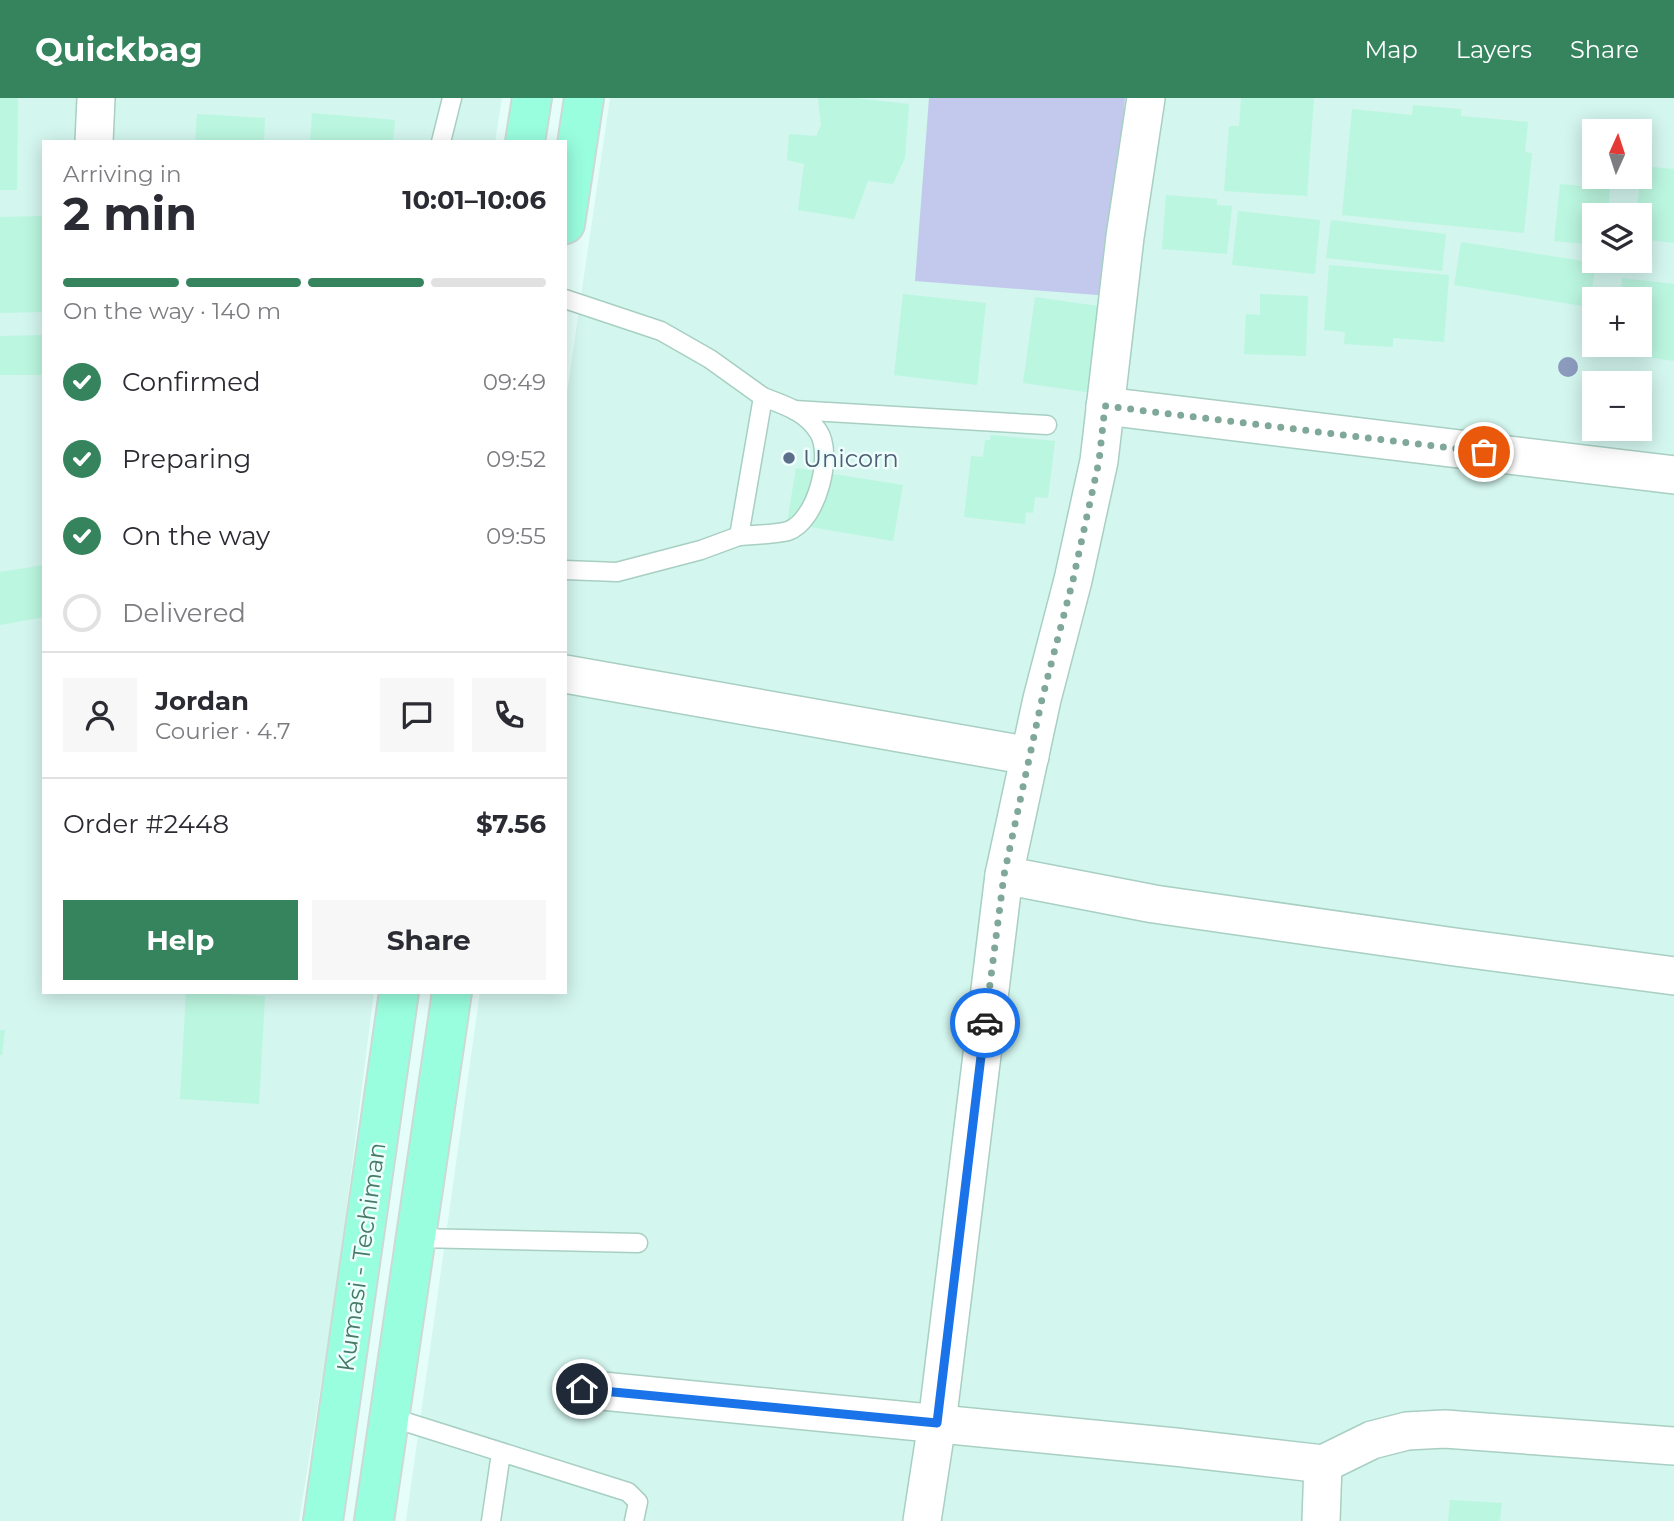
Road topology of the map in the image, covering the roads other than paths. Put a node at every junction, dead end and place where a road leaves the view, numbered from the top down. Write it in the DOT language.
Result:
graph roads {
  1 [pos="96,98"];
  2 [pos="452,98"];
  3 [pos="532,98"];
  4 [pos="584,98"];
  5 [pos="1146,98"];
  6 [pos="94,140"];
  7 [pos="442,140"];
  8 [pos="525,140"];
  9 [pos="567,211"];
  10 [pos="567,300"];
  11 [pos="763,397"];
  12 [pos="1105,406"];
  13 [pos="794,410"];
  14 [pos="1047,425"];
  15 [pos="1674,475"];
  16 [pos="740,536"];
  17 [pos="567,570"];
  18 [pos="567,674"];
  19 [pos="1030,756"];
  20 [pos="1004,875"];
  21 [pos="1674,976"];
  22 [pos="399,994"];
  23 [pos="452,994"];
  24 [pos="416,1238"];
  25 [pos="638,1243"];
  26 [pos="582,1389"];
  27 [pos="390,1417"];
  28 [pos="937,1423"];
  29 [pos="1674,1446"];
  30 [pos="500,1453"];
  31 [pos="1323,1464"];
  32 [pos="323,1521"];
  33 [pos="374,1521"];
  34 [pos="491,1521"];
  35 [pos="635,1521"];
  36 [pos="922,1521"];
  37 [pos="1321,1521"];
  1 -- 6 [label="street"];
  2 -- 7 [label="lane"];
  3 -- 8 [label="highway"];
  4 -- 9 [label="highway"];
  5 -- 12 [label="street"];
  10 -- 11 [label="lane"];
  11 -- 13 [label="lane"];
  11 -- 16 [label="lane"];
  12 -- 15 [label="street"];
  12 -- 19 [label="street"];
  13 -- 14 [label="lane"];
  13 -- 16 [label="lane"];
  16 -- 17 [label="lane"];
  18 -- 19 [label="street"];
  19 -- 20 [label="street"];
  20 -- 21 [label="street"];
  20 -- 28 [label="street"];
  22 -- 32 [label="highway, Kumasi - Techiman"];
  23 -- 24 [label="highway"];
  24 -- 25 [label="lane"];
  24 -- 27 [label="highway"];
  26 -- 28 [label="street"];
  27 -- 30 [label="lane"];
  27 -- 33 [label="highway"];
  28 -- 31 [label="street"];
  28 -- 36 [label="street"];
  29 -- 31 [label="street"];
  30 -- 34 [label="lane"];
  30 -- 35 [label="lane"];
  31 -- 37 [label="street"];
}
